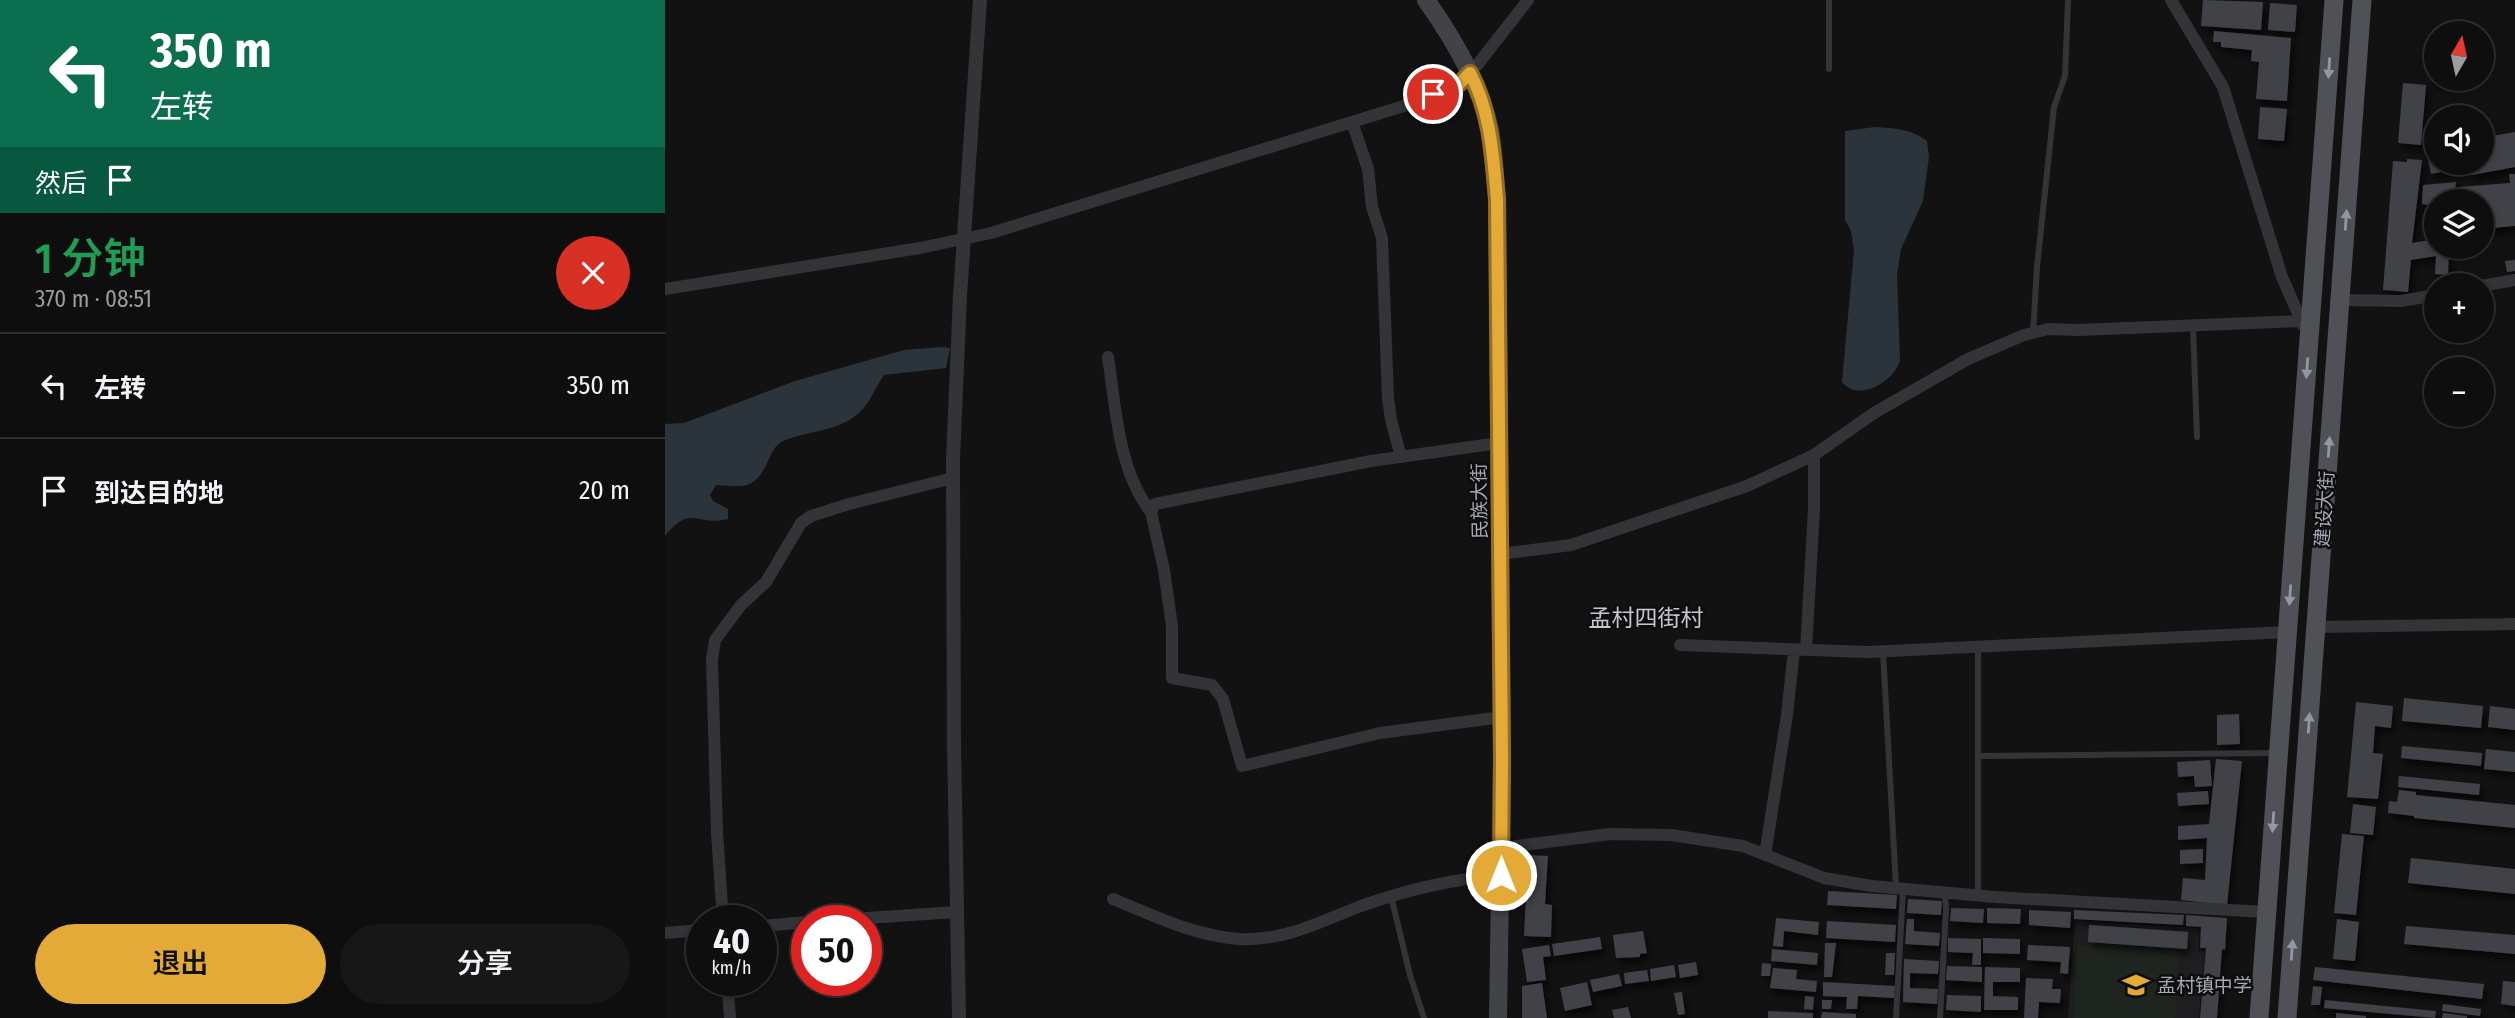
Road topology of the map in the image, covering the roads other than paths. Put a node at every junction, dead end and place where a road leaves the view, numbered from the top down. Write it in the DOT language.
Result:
graph roads {
  1 [pos="980,0"];
  2 [pos="1426,0"];
  3 [pos="1528,0"];
  4 [pos="1829,0"];
  5 [pos="2068,0"];
  6 [pos="2171,0"];
  7 [pos="2334,0"];
  8 [pos="2362,0"];
  9 [pos="1829,69"];
  10 [pos="1470,73"];
  11 [pos="1352,122"];
  12 [pos="964,239"];
  13 [pos="2515,280"];
  14 [pos="2494,284"];
  15 [pos="665,289"];
  16 [pos="2424,297"];
  17 [pos="2340,300"];
  18 [pos="2193,326"];
  19 [pos="2305,330"];
  20 [pos="2033,333"];
  21 [pos="1108,357"];
  22 [pos="2197,437"];
  23 [pos="1499,443"];
  24 [pos="1814,455"];
  25 [pos="1401,457"];
  26 [pos="953,478"];
  27 [pos="1151,512"];
  28 [pos="1500,554"];
  29 [pos="2515,624"];
  30 [pos="2316,627"];
  31 [pos="2287,632"];
  32 [pos="1680,645"];
  33 [pos="1978,647"];
  34 [pos="1800,650"];
  35 [pos="1883,652"];
  36 [pos="1502,717"];
  37 [pos="2278,753"];
  38 [pos="1979,756"];
  39 [pos="1501,848"];
  40 [pos="1765,855"];
  41 [pos="1501,875"];
  42 [pos="1899,889"];
  43 [pos="1945,892"];
  44 [pos="1978,895"];
  45 [pos="1391,896"];
  46 [pos="1113,899"];
  47 [pos="722,905"];
  48 [pos="957,912"];
  49 [pos="2266,912"];
  50 [pos="882,917"];
  51 [pos="686,931"];
  52 [pos="665,933"];
  53 [pos="728,996"];
  54 [pos="730,1018"];
  55 [pos="959,1018"];
  56 [pos="1424,1018"];
  57 [pos="1498,1018"];
  58 [pos="1896,1018"];
  59 [pos="1940,1018"];
  60 [pos="2259,1018"];
  61 [pos="2287,1018"];
  1 -- 12 [label="street"];
  2 -- 10 [label="main road, 民族大街"];
  3 -- 10 [label="street"];
  4 -- 9 [label="lane"];
  5 -- 20 [label="lane"];
  6 -- 19 [label="street"];
  7 -- 19 [label="main road, 建设大街, one-way"];
  17 -- 8 [label="main road, 建设大街, one-way"];
  10 -- 11 [label="street"];
  10 -- 23 [label="main road, 民族大街"];
  11 -- 12 [label="street"];
  11 -- 25 [label="street"];
  12 -- 15 [label="street"];
  12 -- 26 [label="street"];
  13 -- 14 [label="street"];
  16 -- 17 [label="street"];
  30 -- 17 [label="main road, 建设大街, one-way"];
  18 -- 19 [label="street"];
  18 -- 20 [label="street"];
  18 -- 22 [label="lane"];
  19 -- 31 [label="main road, 建设大街, one-way"];
  20 -- 24 [label="street"];
  21 -- 27 [label="street"];
  23 -- 25 [label="street"];
  23 -- 28 [label="main road, 民族大街"];
  24 -- 28 [label="street"];
  24 -- 34 [label="street"];
  25 -- 27 [label="street"];
  26 -- 47 [label="street"];
  26 -- 48 [label="street"];
  27 -- 36 [label="street"];
  28 -- 36 [label="main road, 民族大街"];
  29 -- 30 [label="street"];
  61 -- 30 [label="main road, 建设大街, one-way"];
  31 -- 33 [label="street"];
  31 -- 37 [label="main road, 建设大街"];
  32 -- 34 [label="street"];
  33 -- 35 [label="street"];
  33 -- 38 [label="lane"];
  34 -- 35 [label="street"];
  34 -- 40 [label="street"];
  35 -- 42 [label="lane"];
  36 -- 39 [label="main road, 民族大街"];
  37 -- 38 [label="lane"];
  37 -- 49 [label="main road, 建设大街, one-way"];
  38 -- 44 [label="lane"];
  39 -- 40 [label="street"];
  39 -- 41 [label="main road, 民族大街"];
  40 -- 42 [label="street"];
  41 -- 45 [label="street"];
  41 -- 57 [label="main road, 民族大街"];
  42 -- 43 [label="street"];
  42 -- 58 [label="lane"];
  43 -- 44 [label="street"];
  43 -- 59 [label="lane"];
  44 -- 49 [label="street"];
  45 -- 46 [label="street"];
  45 -- 56 [label="lane"];
  48 -- 50 [label="street"];
  48 -- 55 [label="street"];
  49 -- 60 [label="main road, 建设大街"];
  51 -- 52 [label="street"];
  53 -- 54 [label="street"];
}
